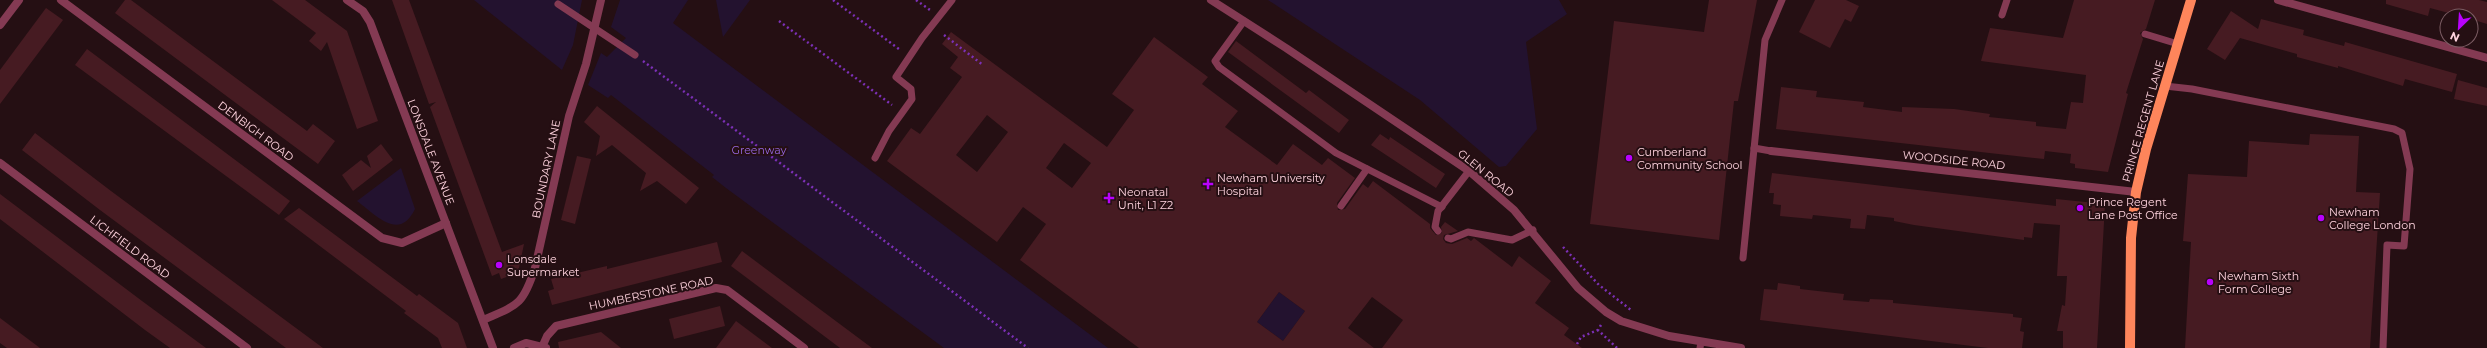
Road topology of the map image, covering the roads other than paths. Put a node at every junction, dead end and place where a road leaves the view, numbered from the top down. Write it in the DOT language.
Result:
graph roads {
  1 [pos="19,0"];
  2 [pos="61,0"];
  3 [pos="347,0"];
  4 [pos="601,0"];
  5 [pos="952,0"];
  6 [pos="1211,0"];
  7 [pos="1782,0"];
  8 [pos="2007,0"];
  9 [pos="2191,0"];
  10 [pos="2278,0"];
  11 [pos="558,4"];
  12 [pos="2002,15"];
  13 [pos="1244,21"];
  14 [pos="0,25"];
  15 [pos="596,28"];
  16 [pos="2145,34"];
  17 [pos="2178,44"];
  18 [pos="634,55"];
  19 [pos="2487,58"];
  20 [pos="2165,86"];
  21 [pos="1754,148"];
  22 [pos="1771,150"];
  23 [pos="875,158"];
  24 [pos="0,164"];
  25 [pos="1367,169"];
  26 [pos="1469,171"];
  27 [pos="2136,192"];
  28 [pos="1341,206"];
  29 [pos="1442,207"];
  30 [pos="446,223"];
  31 [pos="1533,230"];
  32 [pos="1438,231"];
  33 [pos="1448,238"];
  34 [pos="1743,258"];
  35 [pos="483,320"];
  36 [pos="1701,345"];
  37 [pos="545,347"];
  38 [pos="247,348"];
  39 [pos="493,348"];
  40 [pos="514,348"];
  41 [pos="804,348"];
  42 [pos="1741,348"];
  43 [pos="2130,348"];
  44 [pos="2383,348"];
  1 -- 14 [label="street"];
  2 -- 30 [label="street, DENBIGH ROAD"];
  3 -- 30 [label="street, LONSDALE AVENUE"];
  4 -- 15 [label="street, BOUNDARY LANE"];
  5 -- 23 [label="lane"];
  6 -- 13 [label="street, GLEN ROAD"];
  7 -- 21 [label="lane"];
  8 -- 12 [label="lane"];
  9 -- 17 [label="main road, PRINCE REGENT LANE"];
  10 -- 19 [label="street"];
  11 -- 15 [label="lane"];
  13 -- 25 [label="lane"];
  13 -- 26 [label="street, GLEN ROAD"];
  15 -- 18 [label="lane"];
  15 -- 35 [label="street, BOUNDARY LANE"];
  16 -- 17 [label="lane"];
  17 -- 20 [label="main road, PRINCE REGENT LANE"];
  20 -- 27 [label="main road, PRINCE REGENT LANE"];
  20 -- 44 [label="lane"];
  21 -- 22 [label="lane"];
  21 -- 34 [label="lane"];
  22 -- 27 [label="street, WOODSIDE ROAD"];
  24 -- 38 [label="street, LICHFIELD ROAD"];
  25 -- 28 [label="lane"];
  25 -- 29 [label="lane"];
  26 -- 29 [label="lane"];
  26 -- 31 [label="street, GLEN ROAD"];
  27 -- 43 [label="main road, PRINCE REGENT LANE"];
  29 -- 32 [label="lane"];
  30 -- 35 [label="street, LONSDALE AVENUE"];
  31 -- 33 [label="lane"];
  31 -- 36 [label="street, GLEN ROAD"];
  35 -- 39 [label="street, LONSDALE AVENUE"];
  36 -- 42 [label="street, GLEN ROAD"];
  37 -- 40 [label="street"];
  37 -- 41 [label="street, HUMBERSTONE ROAD"];
}
